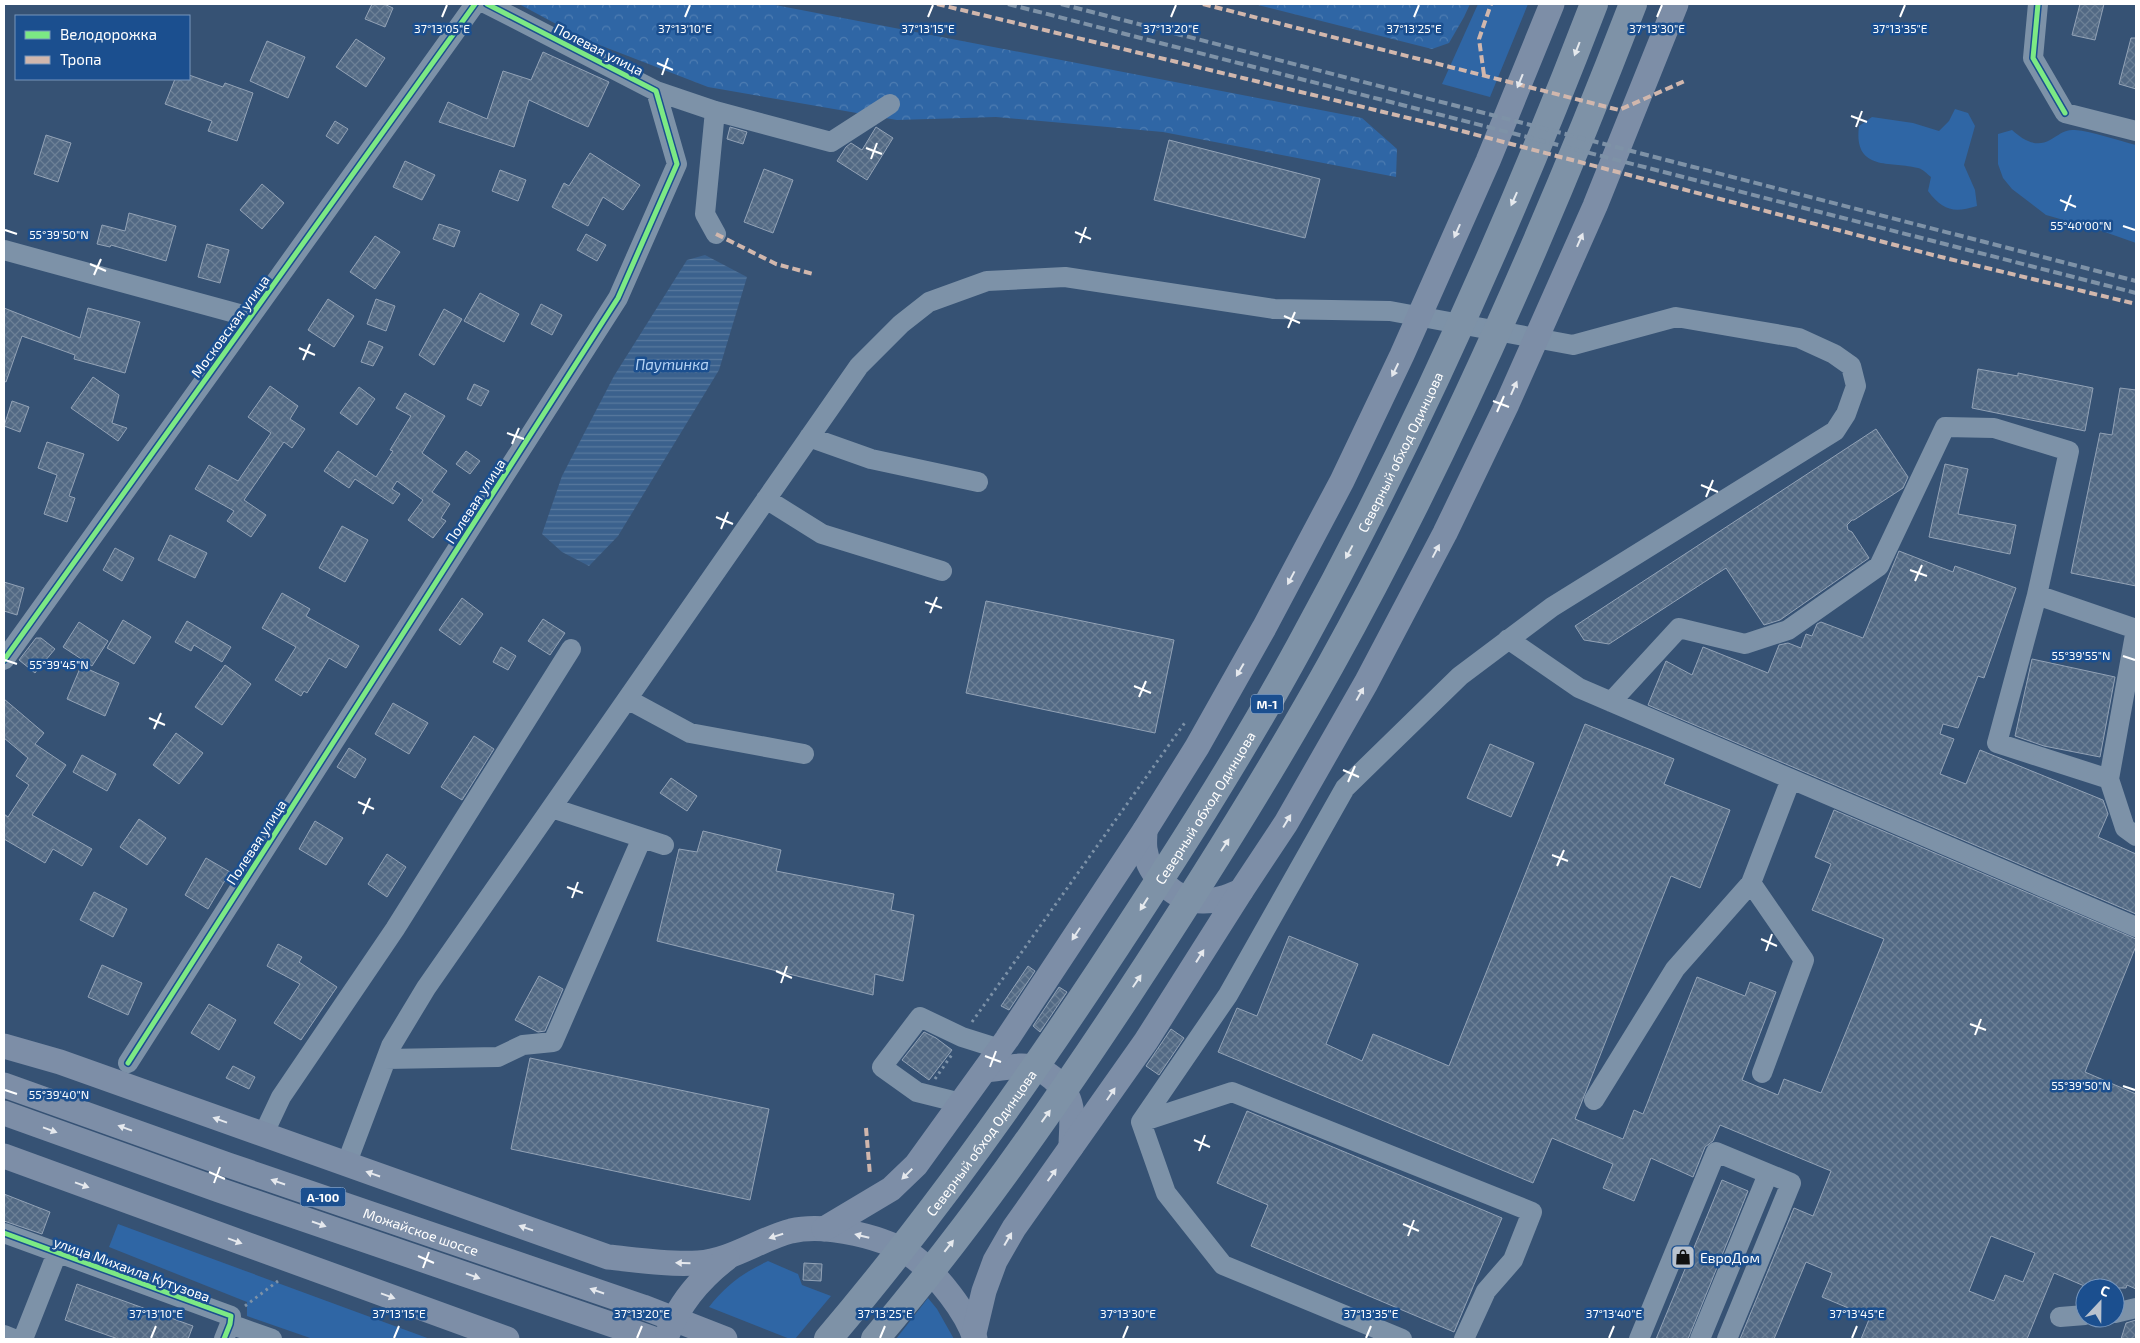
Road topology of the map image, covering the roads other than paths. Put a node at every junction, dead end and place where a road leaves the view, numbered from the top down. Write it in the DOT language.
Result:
graph roads {
  1 [pos="475,4"];
  2 [pos="487,4"];
  3 [pos="1552,4"];
  4 [pos="1594,4"];
  5 [pos="1633,4"];
  6 [pos="1676,4"];
  7 [pos="2038,4"];
  8 [pos="656,91"];
  9 [pos="890,104"];
  10 [pos="715,111"];
  11 [pos="2136,131"];
  12 [pos="716,234"];
  13 [pos="4,250"];
  14 [pos="250,317"];
  15 [pos="809,437"];
  16 [pos="978,482"];
  17 [pos="766,499"];
  18 [pos="942,571"];
  19 [pos="2036,596"];
  20 [pos="1508,639"];
  21 [pos="570,649"];
  22 [pos="4,660"];
  23 [pos="627,698"];
  24 [pos="1610,702"];
  25 [pos="804,754"];
  26 [pos="1791,779"];
  27 [pos="2109,779"];
  28 [pos="552,808"];
  29 [pos="1145,830"];
  30 [pos="2136,836"];
  31 [pos="642,838"];
  32 [pos="664,845"];
  33 [pos="1751,883"];
  34 [pos="1241,891"];
  35 [pos="2136,927"];
  36 [pos="4,1046"];
  37 [pos="1000,1049"];
  38 [pos="386,1059"];
  39 [pos="128,1063"];
  40 [pos="984,1070"];
  41 [pos="1762,1073"];
  42 [pos="4,1085"];
  43 [pos="1594,1100"];
  44 [pos="960,1103"];
  45 [pos="4,1113"];
  46 [pos="1141,1122"];
  47 [pos="263,1135"];
  48 [pos="1071,1147"];
  49 [pos="4,1156"];
  50 [pos="346,1165"];
  51 [pos="1768,1174"];
  52 [pos="824,1230"];
  53 [pos="4,1234"];
  54 [pos="56,1253"];
  55 [pos="731,1255"];
  56 [pos="2075,1315"];
  57 [pos="2060,1316"];
  58 [pos="229,1326"];
  59 [pos="4,1336"];
  60 [pos="974,1336"];
  61 [pos="14,1339"];
  62 [pos="23,1339"];
  63 [pos="272,1339"];
  64 [pos="507,1339"];
  65 [pos="654,1339"];
  66 [pos="665,1339"];
  67 [pos="725,1339"];
  68 [pos="828,1339"];
  69 [pos="875,1339"];
  70 [pos="1402,1339"];
  71 [pos="1464,1339"];
  72 [pos="1639,1339"];
  73 [pos="1700,1339"];
  74 [pos="1727,1339"];
  1 -- 14 [label="street, Московская улица"];
  2 -- 8 [label="street, Полевая улица"];
  3 -- 29 [label="main road, one-way"];
  4 -- 68 [label="highway, Северный обход Одинцова / М-1, one-way"];
  69 -- 5 [label="highway, М-1, one-way"];
  34 -- 6 [label="main road, one-way"];
  7 -- 11 [label="street"];
  8 -- 10 [label="street"];
  8 -- 39 [label="street, Полевая улица"];
  9 -- 10 [label="street"];
  10 -- 12 [label="street"];
  13 -- 14 [label="street"];
  14 -- 22 [label="street, Московская улица"];
  15 -- 16 [label="street"];
  15 -- 17 [label="street"];
  15 -- 20 [label="street"];
  17 -- 18 [label="street"];
  17 -- 23 [label="street"];
  19 -- 24 [label="street"];
  19 -- 27 [label="street"];
  19 -- 27 [label="street"];
  20 -- 24 [label="street"];
  20 -- 46 [label="street"];
  21 -- 47 [label="street"];
  23 -- 25 [label="street"];
  23 -- 28 [label="street"];
  24 -- 26 [label="street"];
  26 -- 33 [label="street"];
  26 -- 35 [label="street"];
  27 -- 30 [label="street"];
  28 -- 31 [label="street"];
  28 -- 38 [label="street"];
  29 -- 34 [label="main road"];
  29 -- 37 [label="main road, one-way"];
  31 -- 32 [label="street"];
  31 -- 38 [label="street"];
  33 -- 41 [label="street"];
  33 -- 43 [label="street"];
  48 -- 34 [label="main road, one-way"];
  47 -- 36 [label="main road, one-way"];
  37 -- 40 [label="main road"];
  37 -- 44 [label="street"];
  38 -- 50 [label="street"];
  40 -- 44 [label="main road"];
  40 -- 48 [label="main road"];
  67 -- 42 [label="main road, Можайское шоссе / А-100, one-way"];
  44 -- 52 [label="main road, one-way"];
  45 -- 65 [label="main road, Можайское шоссе / А-100, one-way"];
  46 -- 70 [label="street"];
  46 -- 71 [label="street"];
  47 -- 50 [label="main road"];
  60 -- 48 [label="main road, one-way"];
  49 -- 64 [label="main road, one-way"];
  55 -- 50 [label="main road, one-way"];
  51 -- 72 [label="street"];
  51 -- 73 [label="street"];
  51 -- 74 [label="street"];
  52 -- 55 [label="main road, one-way"];
  60 -- 52 [label="main road, one-way"];
  53 -- 54 [label="street, улица Михаила Кутузова"];
  54 -- 58 [label="street, улица Михаила Кутузова"];
  54 -- 62 [label="street"];
  55 -- 66 [label="main road"];
  56 -- 57 [label="street"];
  58 -- 63 [label="street, улица Михаила Кутузова"];
  59 -- 61 [label="street"];
}
